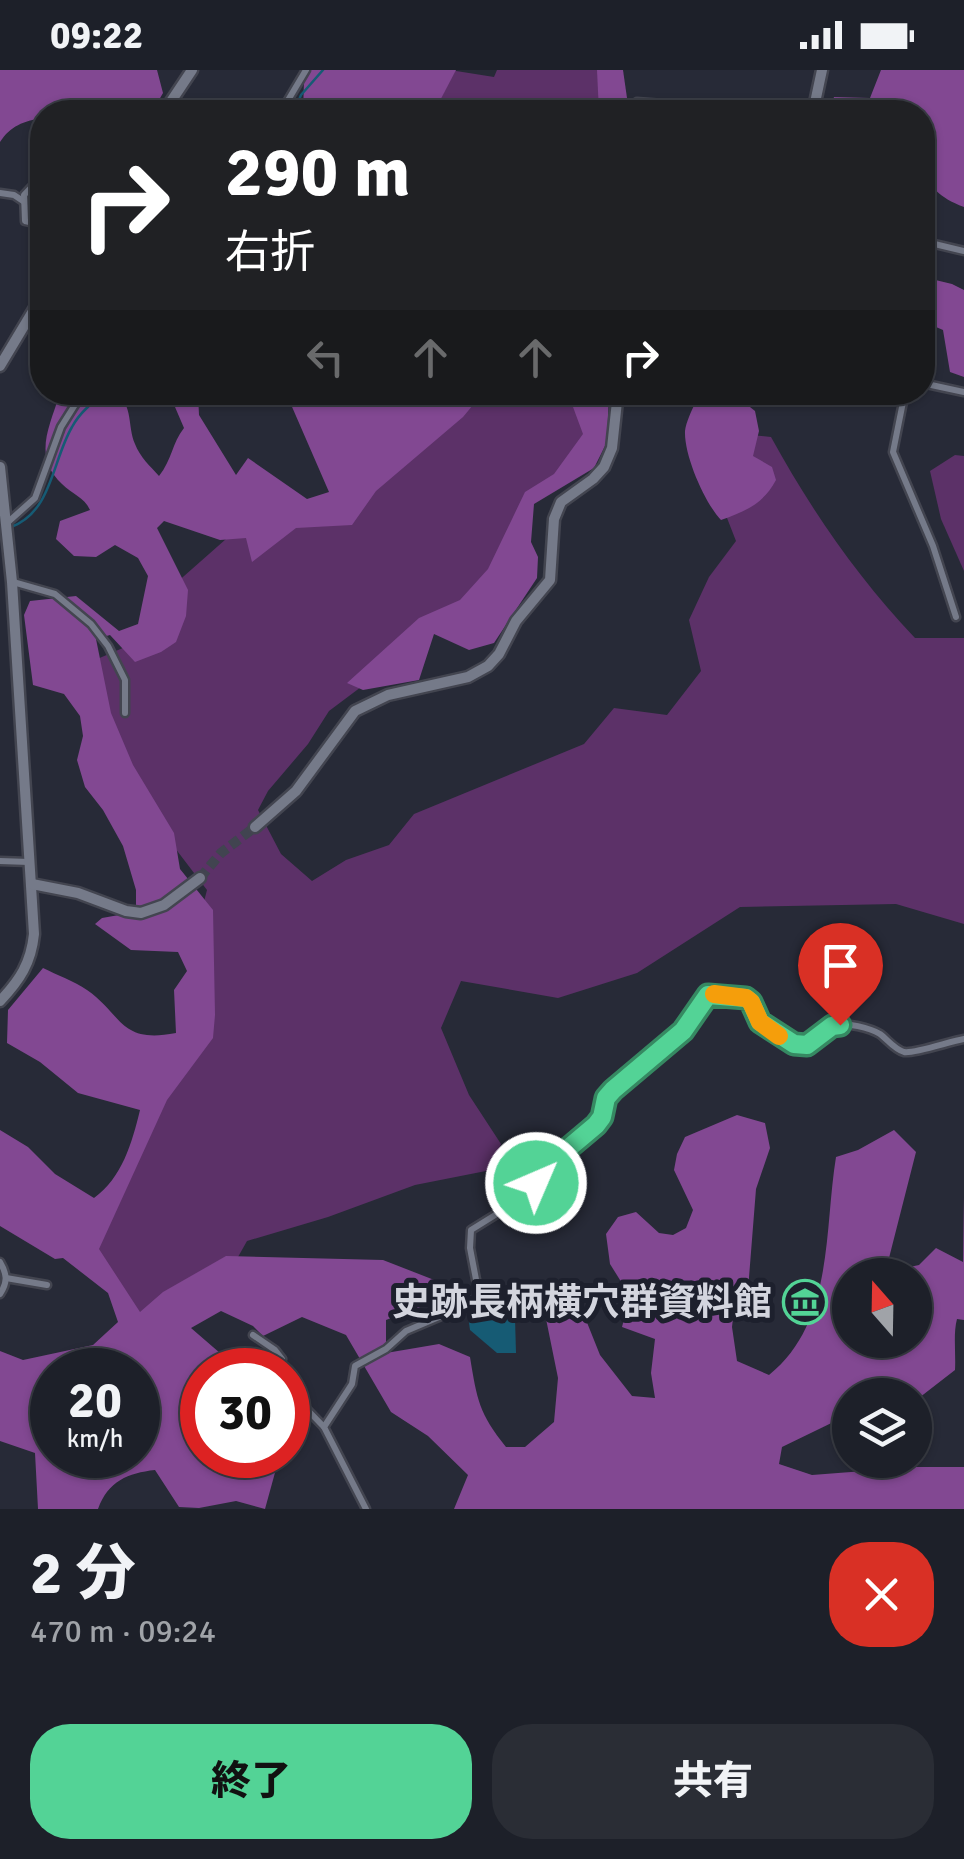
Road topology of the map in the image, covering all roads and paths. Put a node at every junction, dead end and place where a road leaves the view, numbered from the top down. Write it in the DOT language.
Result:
graph roads {
  1 [pos="192,70"];
  2 [pos="306,70"];
  3 [pos="822,70"];
  4 [pos="172,100"];
  5 [pos="288,100"];
  6 [pos="816,100"];
  7 [pos="30,188"];
  8 [pos="0,193"];
  9 [pos="24,202"];
  10 [pos="30,222"];
  11 [pos="935,244"];
  12 [pos="964,251"];
  13 [pos="30,313"];
  14 [pos="3,351"];
  15 [pos="0,366"];
  16 [pos="935,386"];
  17 [pos="964,392"];
  18 [pos="75,405"];
  19 [pos="617,405"];
  20 [pos="902,405"];
  21 [pos="0,467"];
  22 [pos="6,524"];
  23 [pos="12,582"];
  24 [pos="956,617"];
  25 [pos="125,713"];
  26 [pos="255,827"];
  27 [pos="0,861"];
  28 [pos="29,862"];
  29 [pos="200,878"];
  30 [pos="32,884"];
  31 [pos="0,1000"];
  32 [pos="964,1039"];
  33 [pos="0,1262"];
  34 [pos="6,1278"];
  35 [pos="47,1285"];
  36 [pos="0,1294"];
  37 [pos="253,1335"];
  38 [pos="272,1348"];
  39 [pos="310,1413"];
  40 [pos="324,1428"];
  41 [pos="366,1509"];
  1 -- 4 [label="street"];
  2 -- 5 [label="street"];
  3 -- 6 [label="street"];
  7 -- 9 [label="street"];
  8 -- 9 [label="street"];
  9 -- 10 [label="street"];
  11 -- 12 [label="street"];
  13 -- 14 [label="street"];
  14 -- 15 [label="street"];
  16 -- 17 [label="street"];
  18 -- 22 [label="street"];
  19 -- 26 [label="street"];
  20 -- 24 [label="street"];
  21 -- 22 [label="street"];
  22 -- 23 [label="street"];
  23 -- 25 [label="street"];
  23 -- 28 [label="street"];
  27 -- 28 [label="street"];
  28 -- 30 [label="street"];
  29 -- 30 [label="street"];
  30 -- 31 [label="street"];
  32 -- 40 [label="street"];
  33 -- 34 [label="street"];
  34 -- 35 [label="street"];
  34 -- 36 [label="street"];
  37 -- 38 [label="street"];
  39 -- 40 [label="street"];
  40 -- 41 [label="street"];
}
